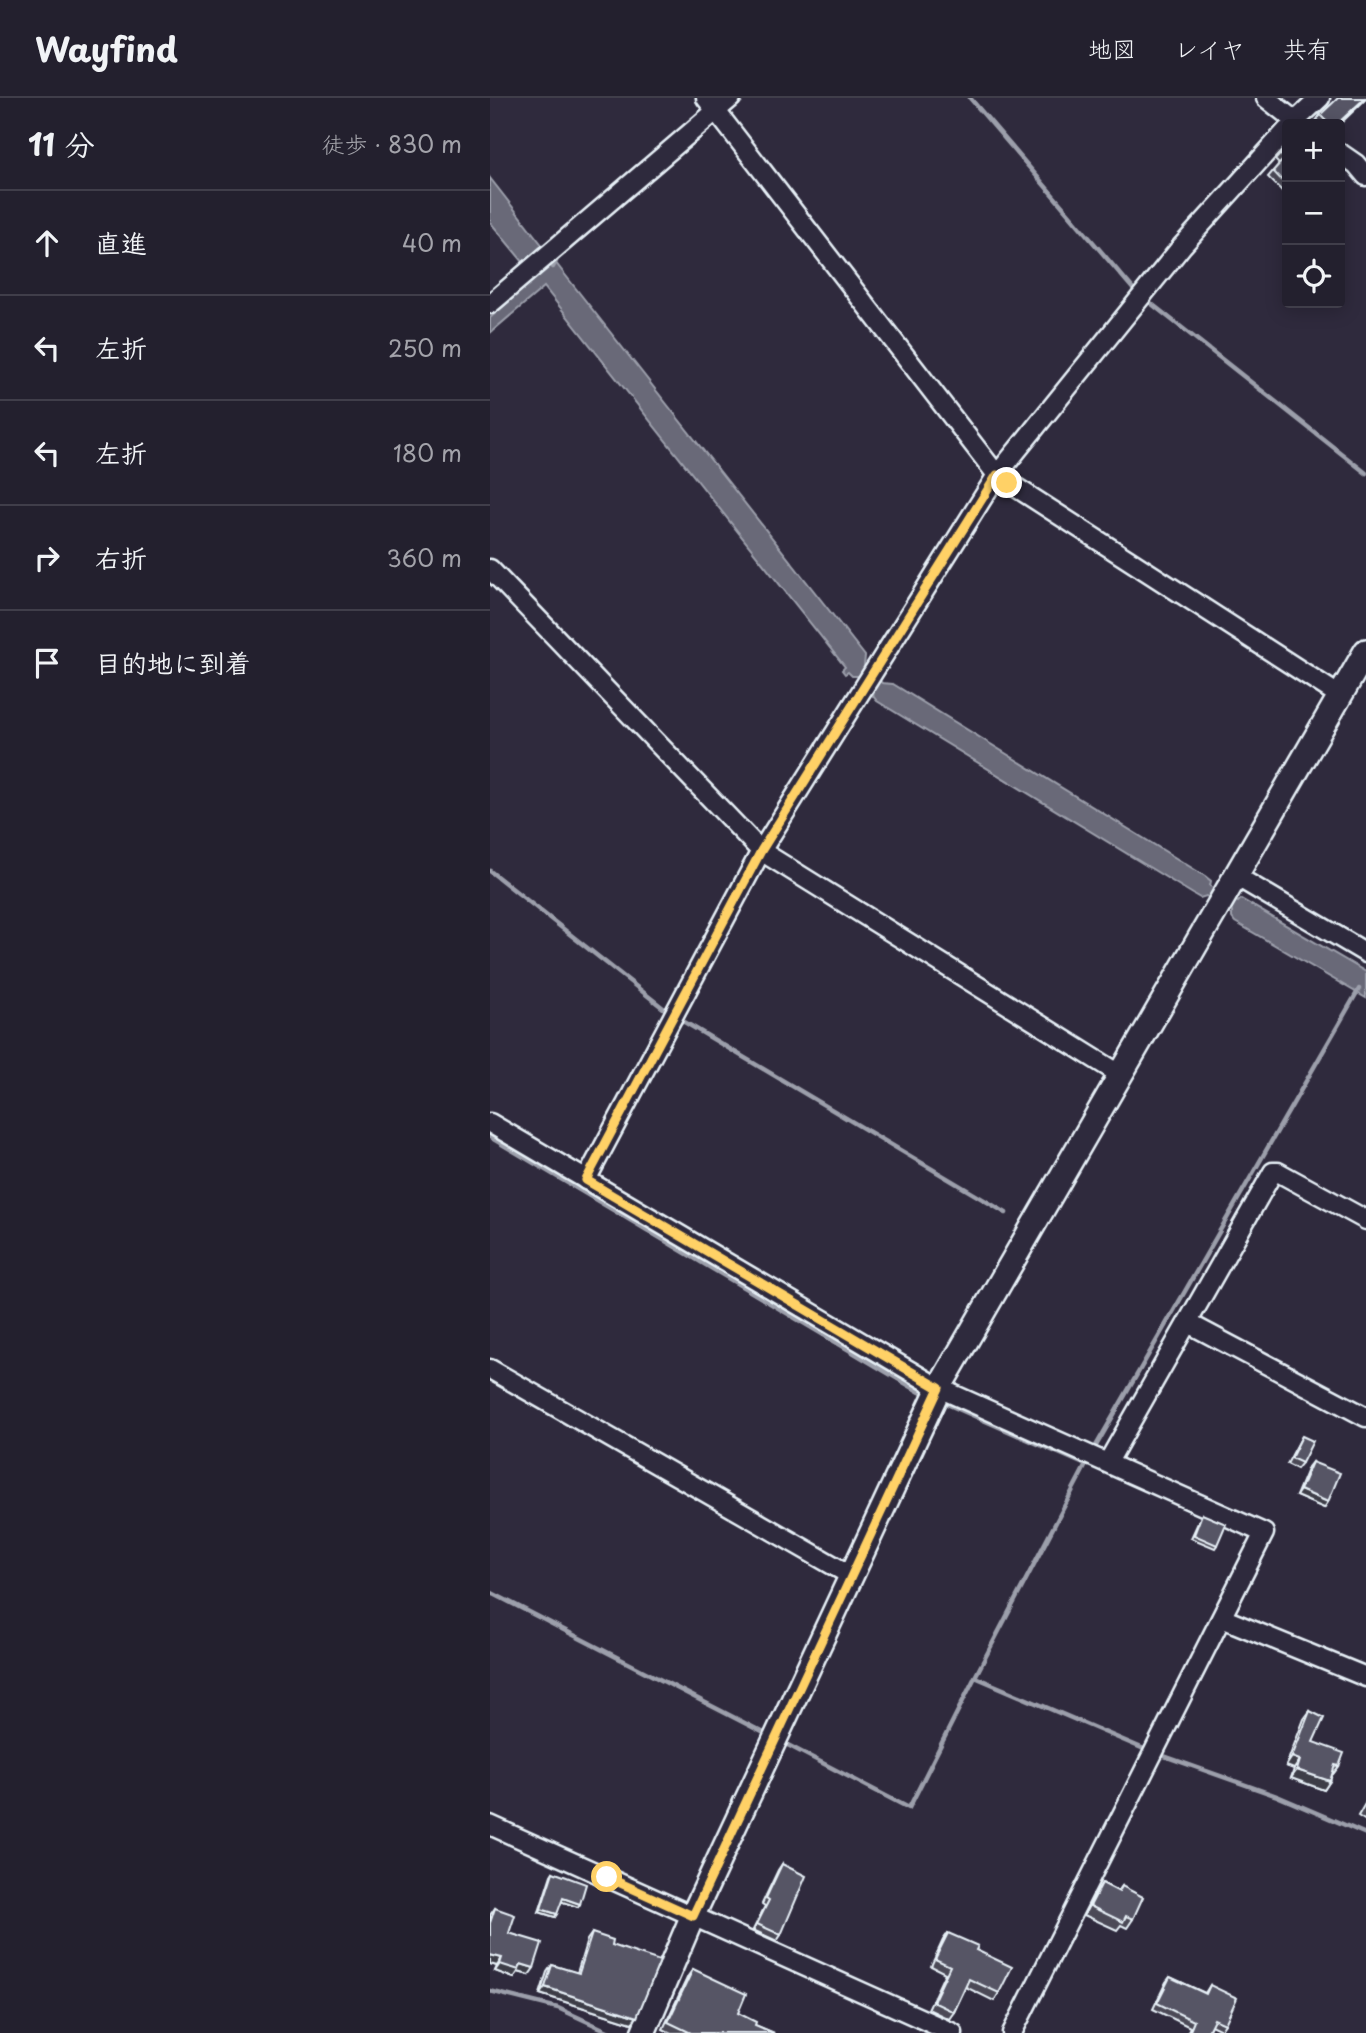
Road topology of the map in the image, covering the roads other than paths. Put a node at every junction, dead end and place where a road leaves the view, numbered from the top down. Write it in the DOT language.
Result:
graph roads {
  1 [pos="731,98"];
  2 [pos="1266,98"];
  3 [pos="1320,98"];
  4 [pos="711,104"];
  5 [pos="1287,119"];
  6 [pos="1299,119"];
  7 [pos="1282,137"];
  8 [pos="1345,156"];
  9 [pos="1366,176"];
  10 [pos="490,304"];
  11 [pos="997,475"];
  12 [pos="490,569"];
  13 [pos="1366,651"];
  14 [pos="1340,696"];
  15 [pos="761,851"];
  16 [pos="1237,884"];
  17 [pos="1366,953"];
  18 [pos="1121,1075"];
  19 [pos="490,1124"];
  20 [pos="586,1180"];
  21 [pos="1366,1220"];
  22 [pos="1188,1324"];
  23 [pos="490,1369"];
  24 [pos="939,1388"];
  25 [pos="1366,1417"];
  26 [pos="1096,1457"];
  27 [pos="850,1575"];
  28 [pos="1222,1618"];
  29 [pos="1366,1677"];
  30 [pos="490,1825"];
  31 [pos="693,1916"];
  32 [pos="643,2033"];
  33 [pos="953,2033"];
  34 [pos="1012,2033"];
  1 -- 4 [label="street"];
  2 -- 5 [label="street"];
  3 -- 6 [label="street"];
  4 -- 10 [label="street"];
  4 -- 11 [label="street"];
  7 -- 11 [label="street"];
  8 -- 9 [label="street"];
  11 -- 14 [label="street"];
  11 -- 15 [label="street"];
  12 -- 15 [label="street"];
  13 -- 14 [label="street"];
  14 -- 16 [label="street"];
  15 -- 18 [label="street"];
  15 -- 20 [label="street"];
  16 -- 17 [label="street"];
  16 -- 18 [label="street"];
  18 -- 24 [label="street"];
  19 -- 20 [label="street"];
  20 -- 24 [label="street"];
  21 -- 22 [label="street"];
  22 -- 25 [label="street"];
  22 -- 26 [label="street"];
  23 -- 27 [label="street"];
  24 -- 26 [label="street"];
  24 -- 27 [label="street"];
  26 -- 28 [label="street"];
  27 -- 31 [label="street"];
  28 -- 29 [label="street"];
  28 -- 34 [label="street"];
  30 -- 31 [label="street"];
  31 -- 32 [label="street"];
  31 -- 33 [label="street"];
}
